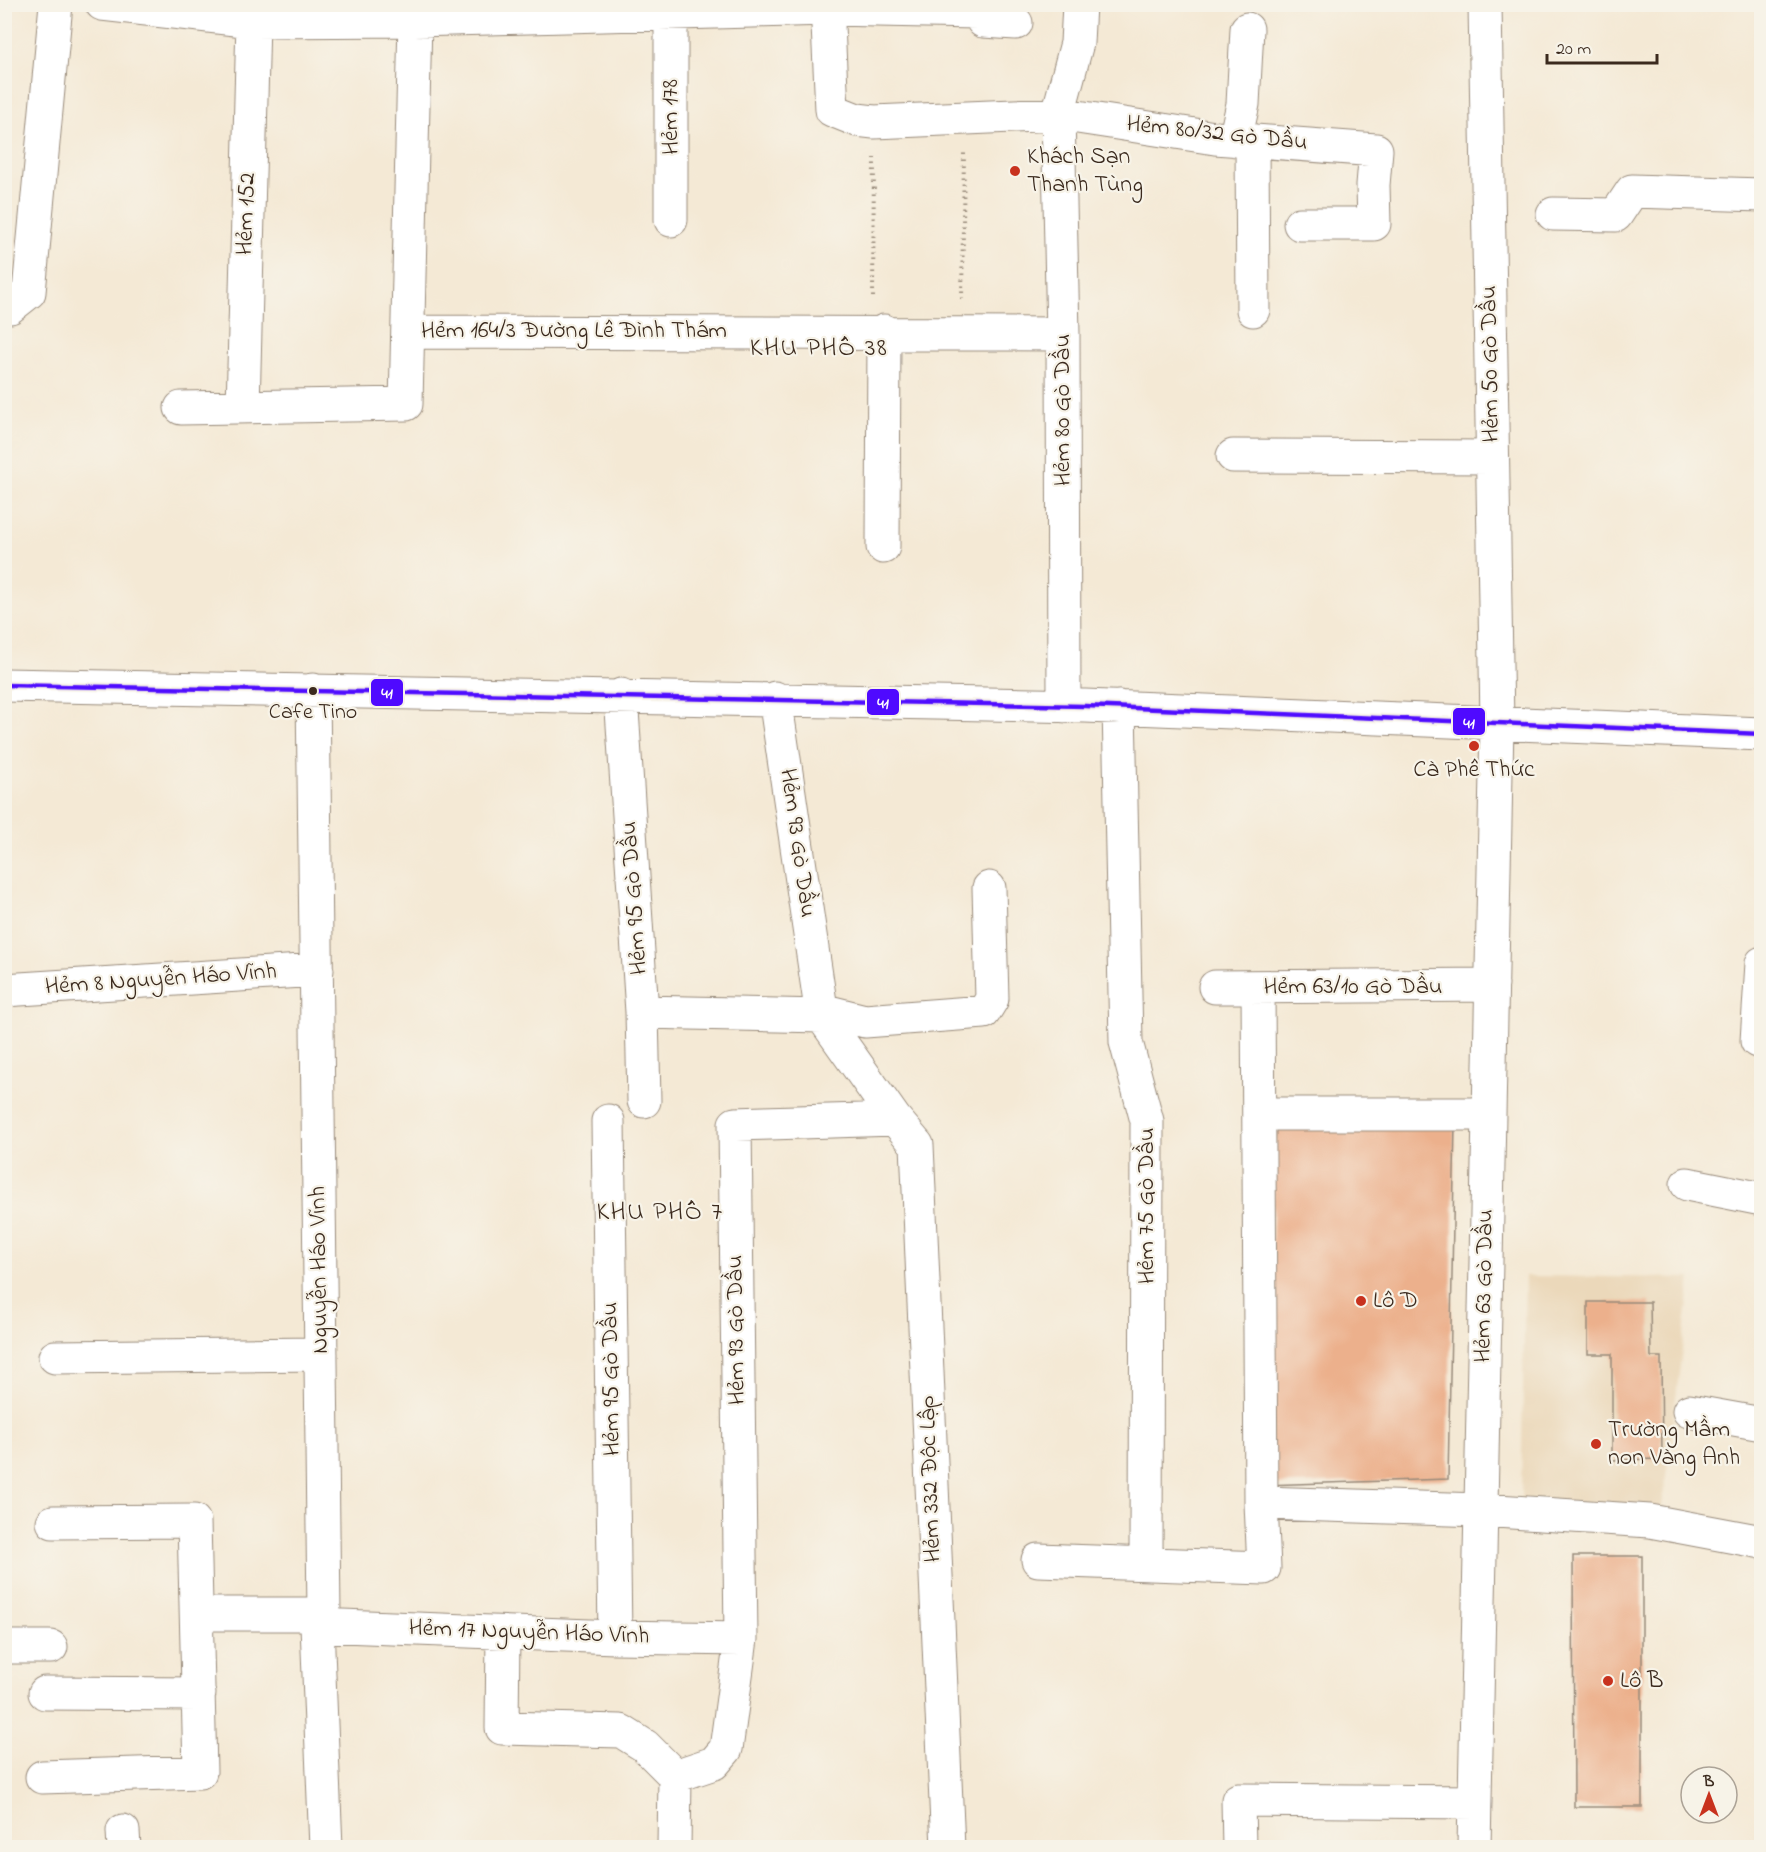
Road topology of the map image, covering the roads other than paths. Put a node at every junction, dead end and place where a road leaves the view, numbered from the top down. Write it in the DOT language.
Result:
graph roads {
  1 [pos="56,4"];
  2 [pos="102,4"];
  3 [pos="1079,4"];
  4 [pos="1485,4"];
  5 [pos="828,7"];
  6 [pos="684,10"];
  7 [pos="269,15"];
  8 [pos="429,15"];
  9 [pos="1016,23"];
  10 [pos="1247,29"];
  11 [pos="1058,114"];
  12 [pos="1244,140"];
  13 [pos="1761,195"];
  14 [pos="1553,214"];
  15 [pos="671,220"];
  16 [pos="1300,224"];
  17 [pos="17,299"];
  18 [pos="1253,310"];
  19 [pos="878,331"];
  20 [pos="409,332"];
  21 [pos="1063,333"];
  22 [pos="243,407"];
  23 [pos="181,408"];
  24 [pos="1233,456"];
  25 [pos="1492,457"];
  26 [pos="883,547"];
  27 [pos="4,685"];
  28 [pos="313,690"];
  29 [pos="621,695"];
  30 [pos="775,698"];
  31 [pos="1064,706"];
  32 [pos="1119,707"];
  33 [pos="1497,724"];
  34 [pos="1761,734"];
  35 [pos="989,888"];
  36 [pos="1761,963"];
  37 [pos="316,970"];
  38 [pos="1492,986"];
  39 [pos="1215,987"];
  40 [pos="1258,987"];
  41 [pos="4,990"];
  42 [pos="642,1012"];
  43 [pos="822,1013"];
  44 [pos="1757,1041"];
  45 [pos="644,1101"];
  46 [pos="1260,1114"];
  47 [pos="1489,1114"];
  48 [pos="895,1119"];
  49 [pos="608,1120"];
  50 [pos="1687,1184"];
  51 [pos="1761,1199"];
  52 [pos="321,1354"];
  53 [pos="55,1357"];
  54 [pos="1689,1411"];
  55 [pos="1761,1424"];
  56 [pos="1261,1503"];
  57 [pos="1481,1510"];
  58 [pos="53,1522"];
  59 [pos="1761,1542"];
  60 [pos="1038,1560"];
  61 [pos="1146,1563"];
  62 [pos="197,1614"];
  63 [pos="320,1620"];
  64 [pos="503,1633"];
  65 [pos="615,1637"];
  66 [pos="741,1639"];
  67 [pos="4,1647"];
  68 [pos="51,1647"];
  69 [pos="45,1693"];
  70 [pos="199,1694"];
  71 [pos="675,1776"];
  72 [pos="42,1777"];
  73 [pos="1475,1802"];
  74 [pos="326,1848"];
  75 [pos="674,1848"];
  76 [pos="948,1848"];
  77 [pos="1239,1848"];
  78 [pos="1474,1848"];
  1 -- 17 [label="street"];
  2 -- 7 [label="street"];
  3 -- 11 [label="street, Hẻm 80 Gò Dầu"];
  4 -- 25 [label="street, Hẻm 50 Gò Dầu"];
  5 -- 6 [label="street"];
  5 -- 9 [label="street"];
  5 -- 11 [label="street, Hẻm 80/32 Gò Dầu"];
  6 -- 8 [label="street"];
  6 -- 15 [label="street, Hẻm 178"];
  7 -- 8 [label="street"];
  7 -- 22 [label="street, Hẻm 152"];
  8 -- 20 [label="street"];
  10 -- 12 [label="street"];
  11 -- 12 [label="street, Hẻm 80/32 Gò Dầu"];
  11 -- 21 [label="street, Hẻm 80 Gò Dầu"];
  12 -- 16 [label="street, Hẻm 80/32 Gò Dầu"];
  12 -- 18 [label="street"];
  13 -- 14 [label="street"];
  19 -- 20 [label="street, Hẻm 164/3 Đường Lê Đình Thám"];
  19 -- 21 [label="street, Hẻm 164/3 Đường Lê Đình Thám"];
  19 -- 26 [label="street"];
  20 -- 22 [label="street"];
  21 -- 31 [label="street, Hẻm 80 Gò Dầu"];
  22 -- 23 [label="street"];
  24 -- 25 [label="street"];
  25 -- 33 [label="street, Hẻm 50 Gò Dầu"];
  27 -- 28 [label="street"];
  28 -- 29 [label="street"];
  28 -- 37 [label="street, Nguyễn Háo Vĩnh"];
  29 -- 30 [label="street"];
  29 -- 42 [label="street, Hẻm 95 Gò Dầu"];
  30 -- 31 [label="street"];
  30 -- 43 [label="street, Hẻm 93 Gò Dầu"];
  31 -- 32 [label="street"];
  32 -- 33 [label="street"];
  32 -- 61 [label="street, Hẻm 75 Gò Dầu"];
  33 -- 34 [label="street"];
  33 -- 38 [label="street, Hẻm 63 Gò Dầu"];
  35 -- 43 [label="street"];
  36 -- 44 [label="street"];
  37 -- 41 [label="street, Hẻm 8 Nguyễn Háo Vĩnh"];
  37 -- 52 [label="street, Nguyễn Háo Vĩnh"];
  38 -- 40 [label="street, Hẻm 63/10 Gò Dầu"];
  38 -- 47 [label="street, Hẻm 63 Gò Dầu"];
  39 -- 40 [label="street, Hẻm 63/10 Gò Dầu"];
  40 -- 46 [label="street"];
  42 -- 43 [label="street"];
  42 -- 45 [label="street, Hẻm 95 Gò Dầu"];
  43 -- 48 [label="street, Hẻm 93 Gò Dầu"];
  46 -- 47 [label="street"];
  46 -- 56 [label="street"];
  47 -- 57 [label="street, Hẻm 63 Gò Dầu"];
  48 -- 66 [label="street, Hẻm 93 Gò Dầu"];
  48 -- 76 [label="street, Hẻm 332 Độc Lập"];
  49 -- 65 [label="street, Hẻm 95 Gò Dầu"];
  50 -- 51 [label="street"];
  52 -- 53 [label="street"];
  52 -- 63 [label="street, Nguyễn Háo Vĩnh"];
  54 -- 55 [label="street"];
  56 -- 57 [label="street"];
  56 -- 61 [label="street"];
  57 -- 59 [label="street"];
  57 -- 73 [label="street, Hẻm 63 Gò Dầu"];
  58 -- 62 [label="street"];
  60 -- 61 [label="street"];
  62 -- 63 [label="street, Hẻm 17 Nguyễn Háo Vĩnh"];
  62 -- 70 [label="street"];
  63 -- 64 [label="street, Hẻm 17 Nguyễn Háo Vĩnh"];
  63 -- 74 [label="street, Nguyễn Háo Vĩnh"];
  64 -- 65 [label="street, Hẻm 17 Nguyễn Háo Vĩnh"];
  64 -- 71 [label="street"];
  65 -- 66 [label="street, Hẻm 17 Nguyễn Háo Vĩnh"];
  66 -- 71 [label="street"];
  67 -- 68 [label="street"];
  69 -- 70 [label="street"];
  70 -- 72 [label="street"];
  71 -- 75 [label="street"];
  73 -- 77 [label="street"];
  73 -- 78 [label="street, Hẻm 63 Gò Dầu"];
}
